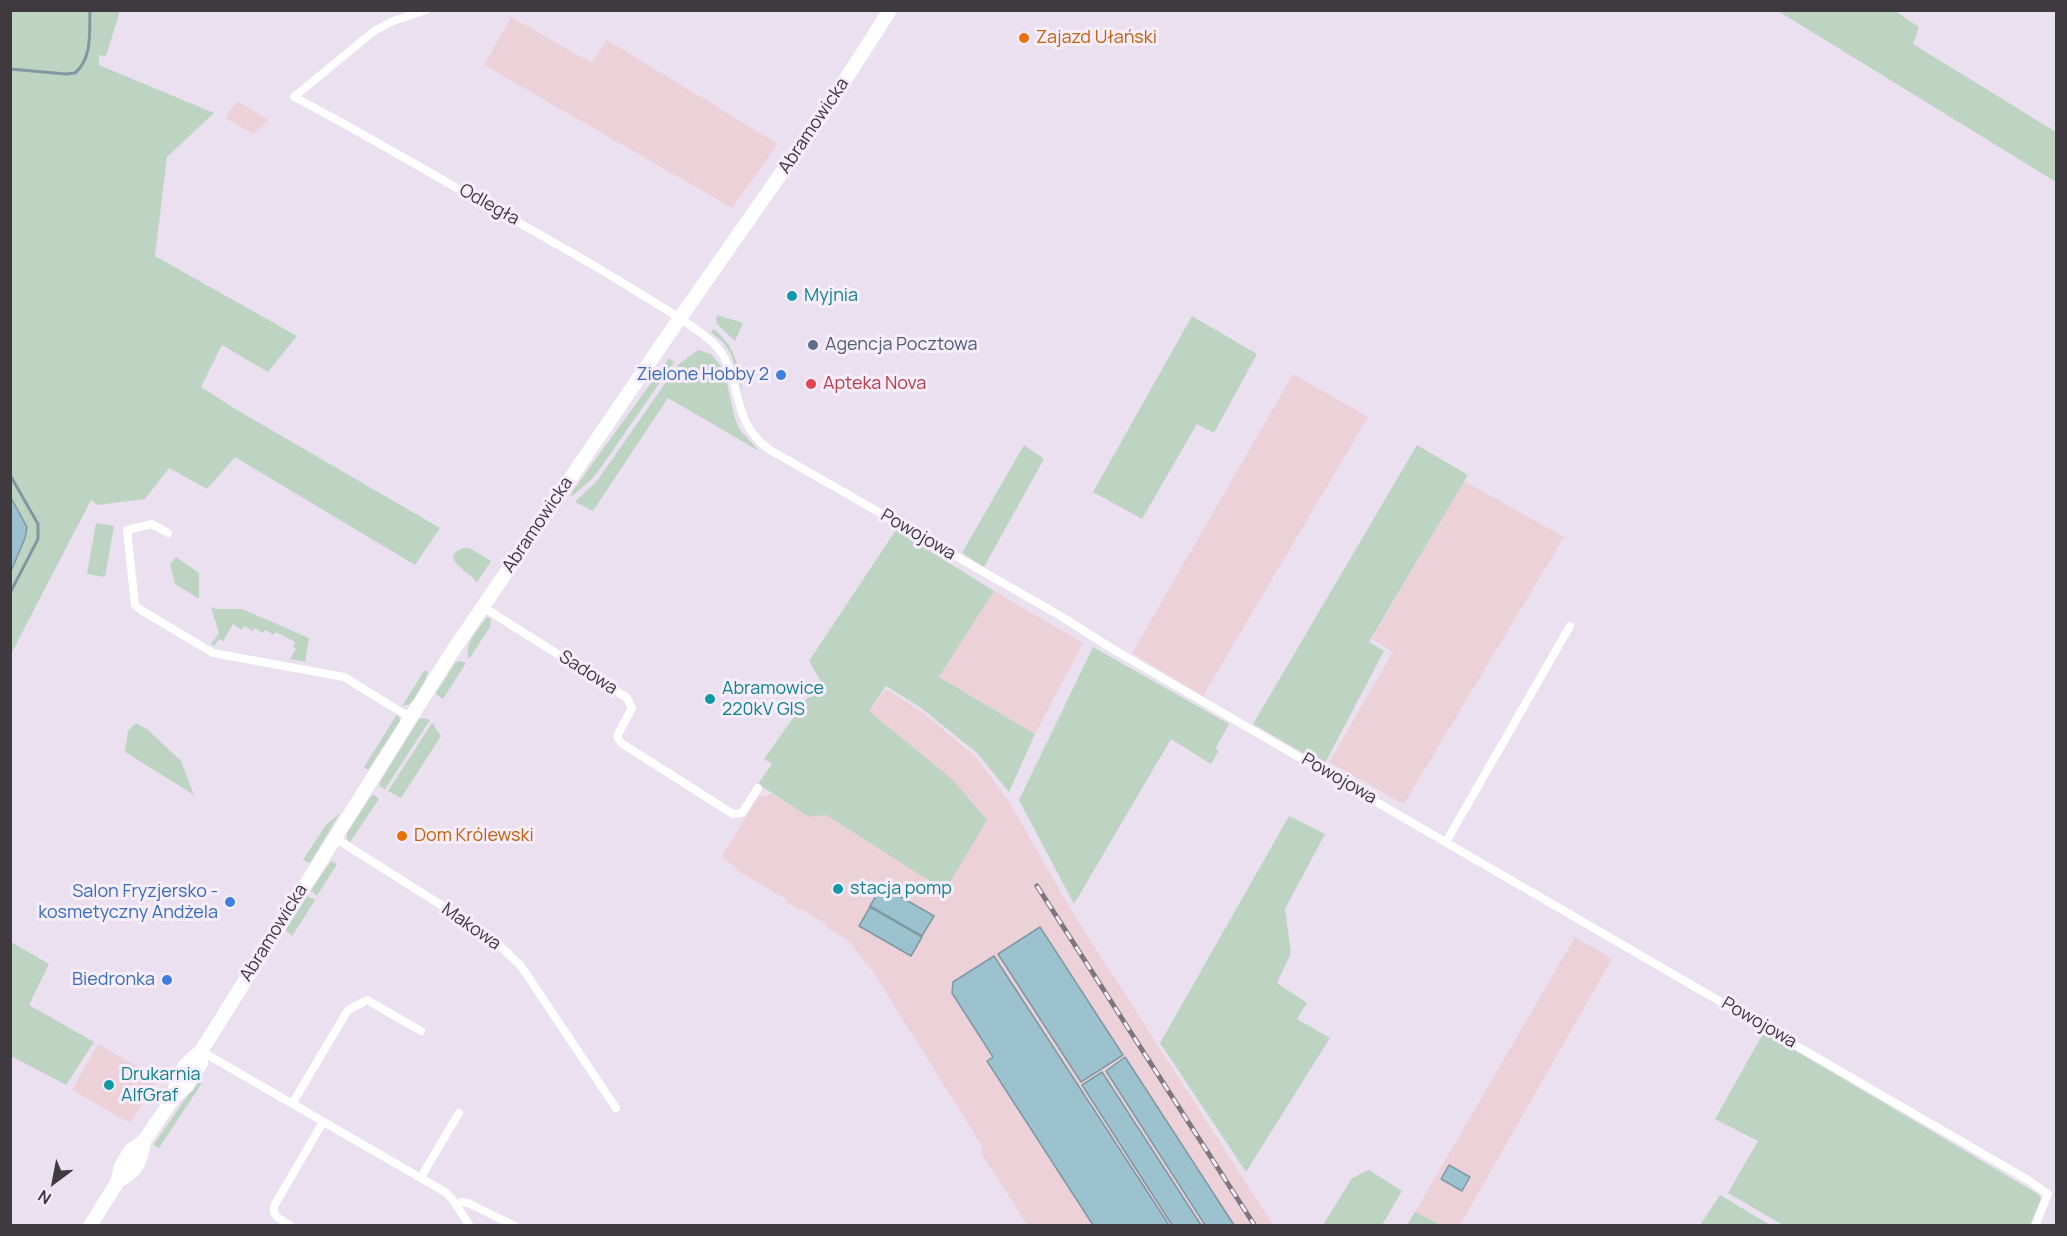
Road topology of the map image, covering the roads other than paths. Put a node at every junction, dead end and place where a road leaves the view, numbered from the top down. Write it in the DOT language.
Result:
graph roads {
  1 [pos="426,10"];
  2 [pos="890,10"];
  3 [pos="681,319"];
  4 [pos="168,533"];
  5 [pos="483,607"];
  6 [pos="1570,626"];
  7 [pos="411,718"];
  8 [pos="758,788"];
  9 [pos="334,838"];
  10 [pos="1446,842"];
  11 [pos="421,1031"];
  12 [pos="201,1051"];
  13 [pos="292,1104"];
  14 [pos="616,1108"];
  15 [pos="459,1113"];
  16 [pos="323,1122"];
  17 [pos="421,1177"];
  18 [pos="457,1206"];
  19 [pos="90,1226"];
  20 [pos="291,1226"];
  21 [pos="470,1226"];
  22 [pos="515,1226"];
  23 [pos="2035,1226"];
  1 -- 3 [label="street, Odległa"];
  2 -- 3 [label="main road, Abramowicka"];
  3 -- 5 [label="main road, Abramowicka"];
  3 -- 10 [label="street, Powojowa"];
  4 -- 7 [label="street"];
  5 -- 7 [label="main road, Abramowicka"];
  5 -- 8 [label="street, Sadowa"];
  6 -- 10 [label="street"];
  7 -- 9 [label="main road, Abramowicka"];
  9 -- 12 [label="main road, Abramowicka"];
  9 -- 14 [label="street, Makowa"];
  10 -- 23 [label="street, Powojowa"];
  11 -- 13 [label="street"];
  12 -- 13 [label="street"];
  12 -- 19 [label="main road, Abramowicka"];
  13 -- 16 [label="street"];
  15 -- 17 [label="street"];
  16 -- 17 [label="street"];
  16 -- 20 [label="street"];
  17 -- 18 [label="street"];
  18 -- 21 [label="street"];
  18 -- 22 [label="street"];
}
